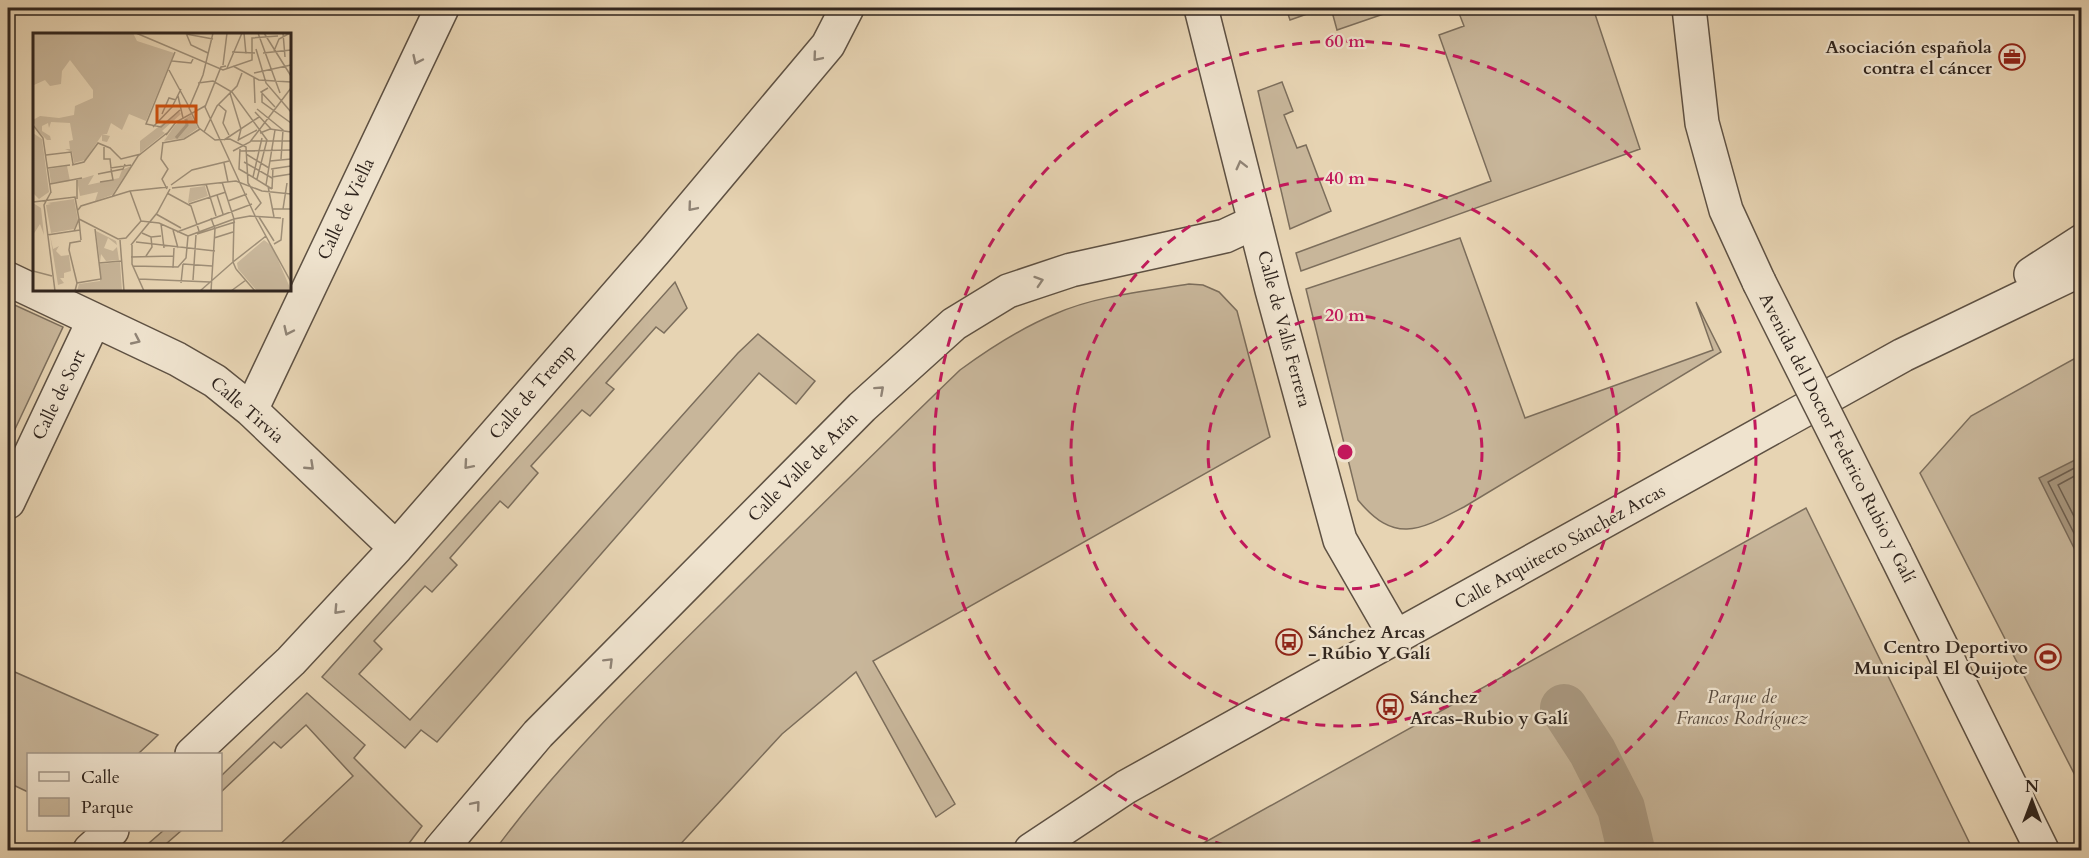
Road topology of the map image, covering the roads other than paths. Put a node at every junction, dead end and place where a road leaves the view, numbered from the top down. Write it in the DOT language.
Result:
graph roads {
  1 [pos="442,8"];
  2 [pos="847,8"];
  3 [pos="1201,8"];
  4 [pos="1689,8"];
  5 [pos="1255,222"];
  6 [pos="2082,241"];
  7 [pos="2082,269"];
  8 [pos="8,279"];
  9 [pos="94,321"];
  10 [pos="1903,356"];
  11 [pos="251,410"];
  12 [pos="8,502"];
  13 [pos="396,548"];
  14 [pos="1397,639"];
  15 [pos="193,753"];
  16 [pos="111,831"];
  17 [pos="90,850"];
  18 [pos="440,850"];
  19 [pos="1031,850"];
  20 [pos="2042,850"];
  1 -- 11 [label="street, Calle de Viella, one-way"];
  2 -- 13 [label="street, Calle de Tremp, one-way"];
  5 -- 3 [label="street, Calle de Valls Ferrera, one-way"];
  4 -- 20 [label="street, Avenida del Doctor Federico Rubio y Galí, bridge"];
  5 -- 14 [label="street, Calle de Valls Ferrera"];
  18 -- 5 [label="street, Calle Valle de Arán, one-way"];
  6 -- 10 [label="street, Calle Arquitecto Sánchez Arcas"];
  7 -- 10 [label="street, Calle Arquitecto Sánchez Arcas"];
  8 -- 9 [label="street, Calle Tirvia"];
  9 -- 11 [label="street, Calle Tirvia, one-way"];
  9 -- 12 [label="street, Calle de Sort"];
  10 -- 14 [label="street, Calle Arquitecto Sánchez Arcas"];
  11 -- 13 [label="street, Calle Tirvia, one-way"];
  13 -- 15 [label="street, Calle de Tremp, one-way"];
  14 -- 19 [label="street, Calle Arquitecto Sánchez Arcas"];
  16 -- 17 [label="street"];
}
